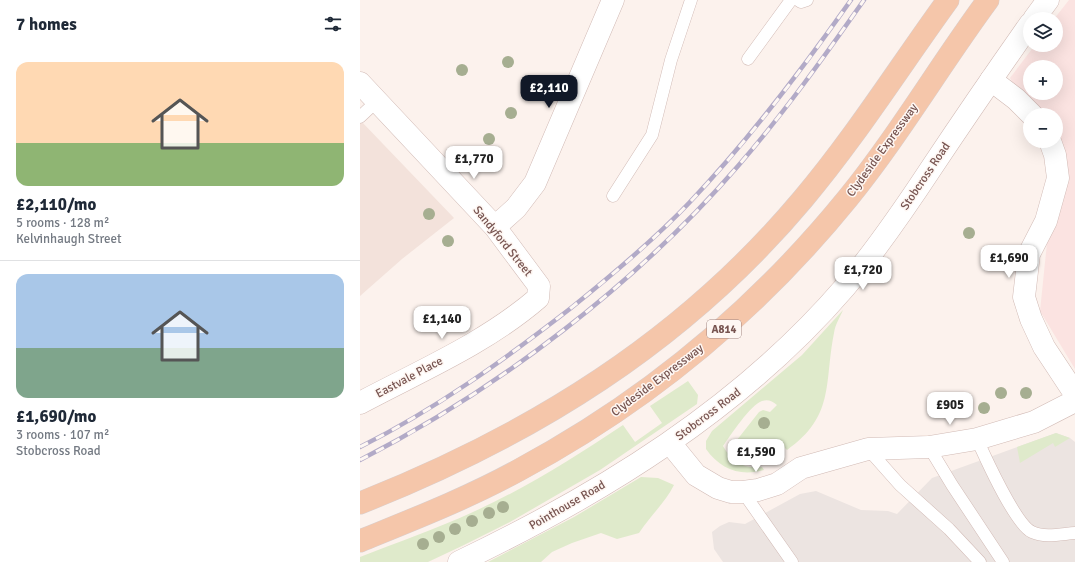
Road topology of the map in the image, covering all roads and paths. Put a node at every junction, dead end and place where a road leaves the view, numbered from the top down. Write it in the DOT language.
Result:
graph roads {
  1 [pos="613,0"];
  2 [pos="691,0"];
  3 [pos="791,0"];
  4 [pos="798,0"];
  5 [pos="807,0"];
  6 [pos="948,0"];
  7 [pos="988,0"];
  8 [pos="1048,0"];
  9 [pos="1039,12"];
  10 [pos="1023,34"];
  11 [pos="748,59"];
  12 [pos="991,80"];
  13 [pos="360,83"];
  14 [pos="377,101"];
  15 [pos="1025,108"];
  16 [pos="360,117"];
  17 [pos="1052,148"];
  18 [pos="613,196"];
  19 [pos="495,227"];
  20 [pos="538,298"];
  21 [pos="1075,394"];
  22 [pos="1075,401"];
  23 [pos="360,404"];
  24 [pos="977,439"];
  25 [pos="670,442"];
  26 [pos="929,447"];
  27 [pos="868,449"];
  28 [pos="743,492"];
  29 [pos="360,503"];
  30 [pos="1075,534"];
  31 [pos="360,541"];
  32 [pos="460,562"];
  33 [pos="792,562"];
  34 [pos="980,562"];
  35 [pos="1003,562"];
  1 -- 19 [label="street"];
  2 -- 18 [label="lane"];
  3 -- 11 [label="lane"];
  4 -- 5 [label="lane"];
  6 -- 29 [label="main road, A814"];
  7 -- 31 [label="main road, Clydeside Expressway / A814"];
  8 -- 9 [label="street"];
  10 -- 12 [label="street, Stobcross Road"];
  12 -- 15 [label="street"];
  12 -- 25 [label="street, Stobcross Road"];
  13 -- 14 [label="street, Sandyford Street"];
  14 -- 16 [label="lane"];
  14 -- 19 [label="street, Sandyford Street"];
  17 -- 21 [label="street"];
  19 -- 20 [label="street, Sandyford Street"];
  20 -- 23 [label="street, Eastvale Place"];
  22 -- 24 [label="street, Stobcross Road"];
  24 -- 26 [label="street, Stobcross Road"];
  24 -- 30 [label="lane"];
  25 -- 28 [label="street, Stobcross Road"];
  25 -- 32 [label="street, Pointhouse Road"];
  26 -- 27 [label="street, Stobcross Road"];
  26 -- 35 [label="lane"];
  27 -- 28 [label="street, Stobcross Road"];
  27 -- 34 [label="lane"];
  28 -- 33 [label="lane"];
}
